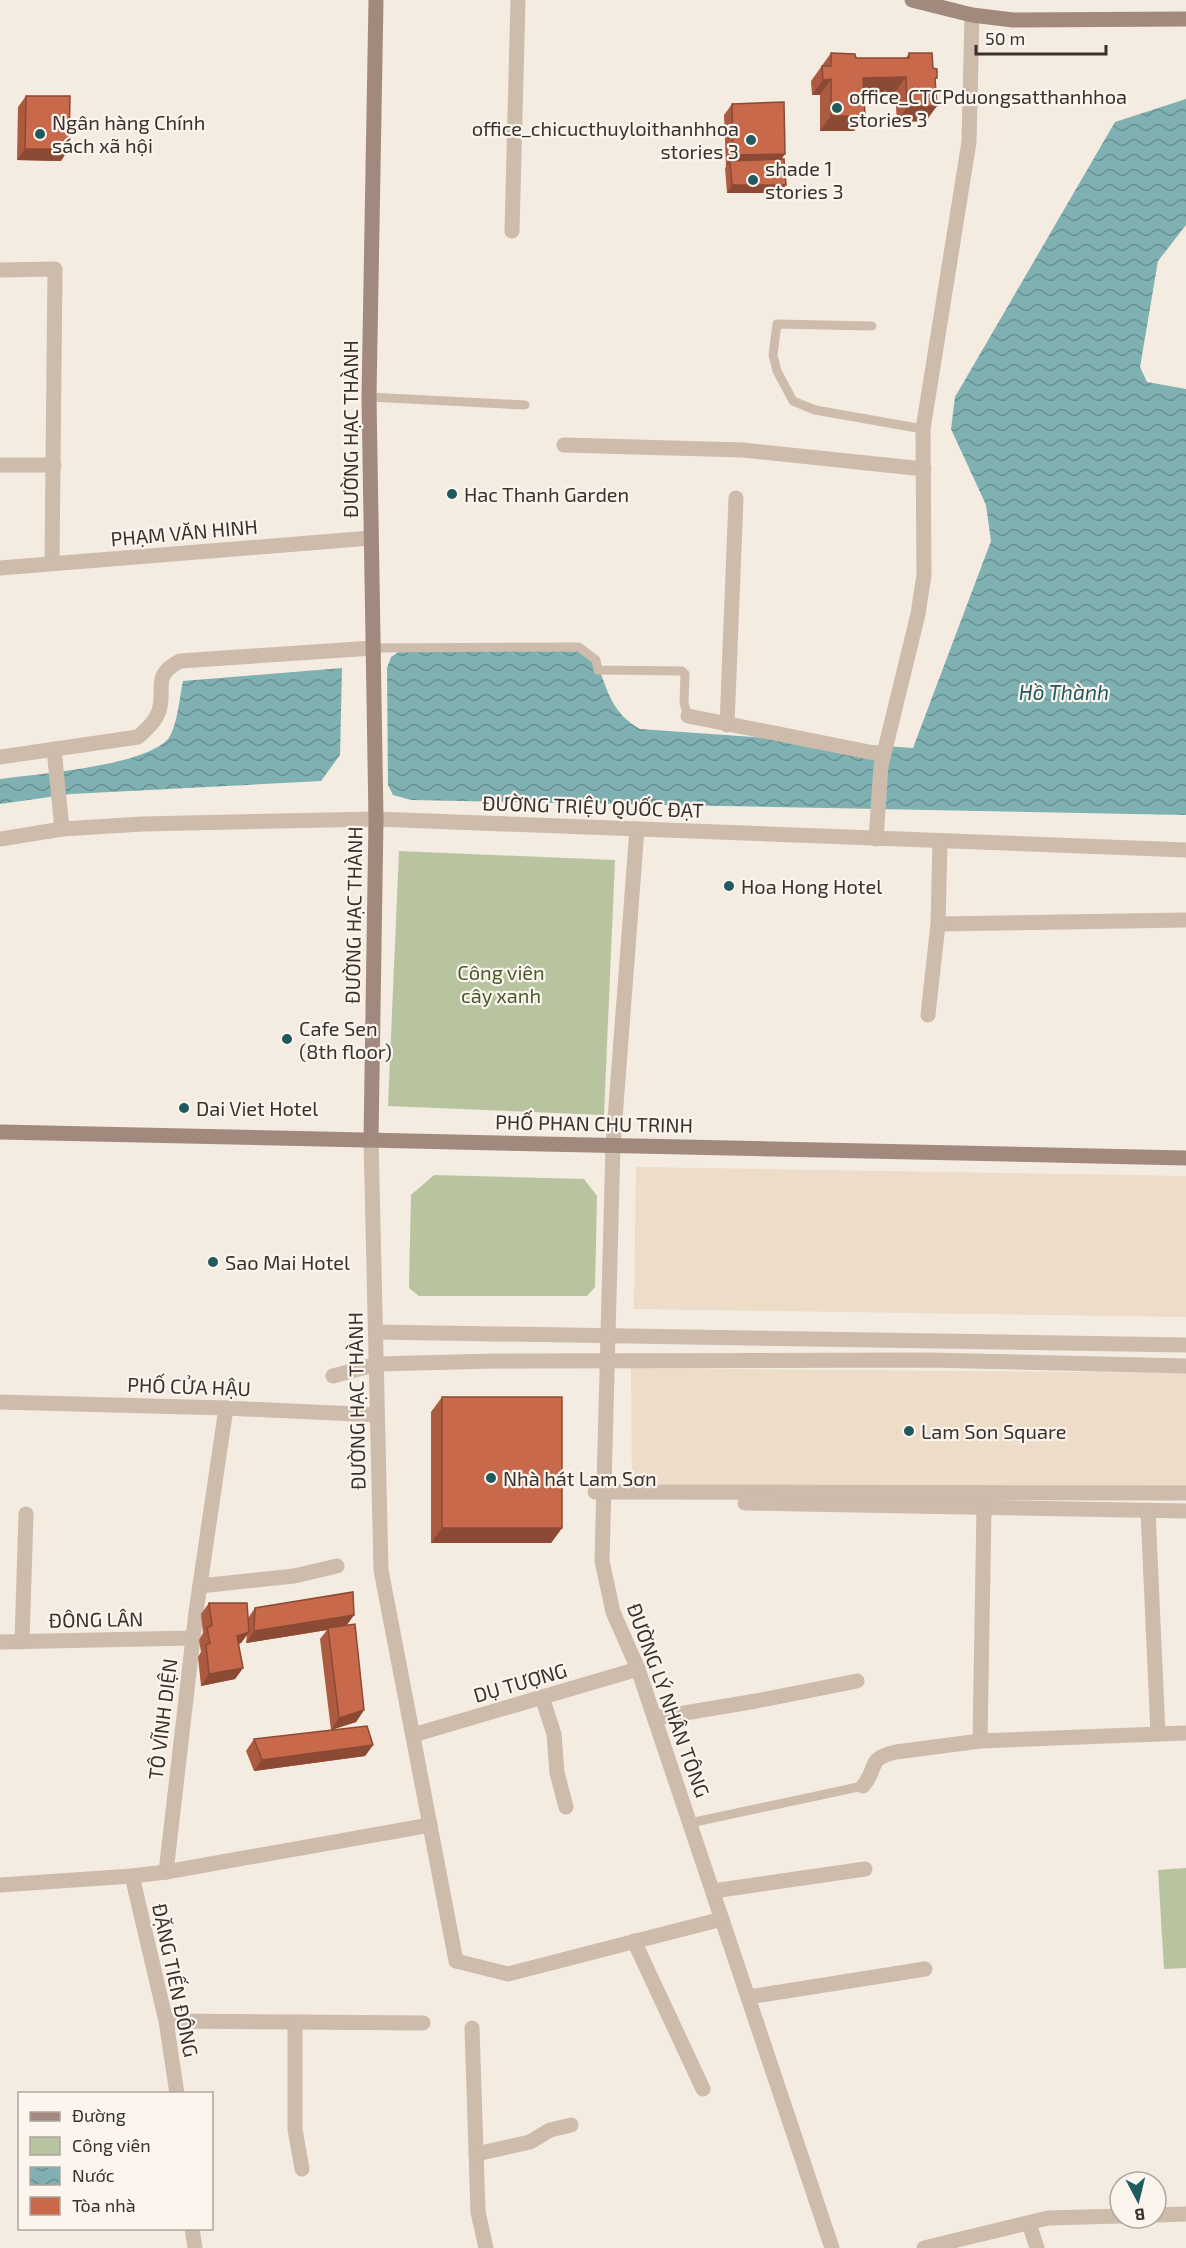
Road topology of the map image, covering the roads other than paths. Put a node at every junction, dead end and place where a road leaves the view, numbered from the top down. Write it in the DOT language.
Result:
graph roads {
  1 [pos="376,0"];
  2 [pos="518,0"];
  3 [pos="912,0"];
  4 [pos="972,15"];
  5 [pos="1186,19"];
  6 [pos="512,231"];
  7 [pos="0,270"];
  8 [pos="872,326"];
  9 [pos="369,397"];
  10 [pos="525,405"];
  11 [pos="923,429"];
  12 [pos="564,445"];
  13 [pos="0,465"];
  14 [pos="54,465"];
  15 [pos="924,469"];
  16 [pos="736,498"];
  17 [pos="371,538"];
  18 [pos="52,563"];
  19 [pos="0,568"];
  20 [pos="373,648"];
  21 [pos="688,716"];
  22 [pos="727,724"];
  23 [pos="54,749"];
  24 [pos="0,758"];
  25 [pos="883,760"];
  26 [pos="376,819"];
  27 [pos="62,829"];
  28 [pos="637,829"];
  29 [pos="876,838"];
  30 [pos="0,839"];
  31 [pos="940,841"];
  32 [pos="1186,850"];
  33 [pos="1186,920"];
  34 [pos="938,924"];
  35 [pos="928,1015"];
  36 [pos="0,1132"];
  37 [pos="371,1139"];
  38 [pos="613,1145"];
  39 [pos="1186,1158"];
  40 [pos="375,1332"];
  41 [pos="608,1335"];
  42 [pos="1186,1345"];
  43 [pos="609,1362"];
  44 [pos="377,1364"];
  45 [pos="1186,1366"];
  46 [pos="333,1376"];
  47 [pos="0,1402"];
  48 [pos="226,1407"];
  49 [pos="377,1415"];
  50 [pos="1186,1493"];
  51 [pos="601,1495"];
  52 [pos="984,1508"];
  53 [pos="1148,1511"];
  54 [pos="1186,1511"];
  55 [pos="26,1514"];
  56 [pos="337,1566"];
  57 [pos="200,1586"];
  58 [pos="193,1638"];
  59 [pos="0,1642"];
  60 [pos="22,1642"];
  61 [pos="638,1669"];
  62 [pos="857,1681"];
  63 [pos="542,1697"];
  64 [pos="655,1718"];
  65 [pos="1186,1733"];
  66 [pos="1158,1734"];
  67 [pos="413,1735"];
  68 [pos="980,1741"];
  69 [pos="863,1786"];
  70 [pos="566,1807"];
  71 [pos="690,1823"];
  72 [pos="430,1825"];
  73 [pos="865,1869"];
  74 [pos="166,1872"];
  75 [pos="132,1876"];
  76 [pos="0,1885"];
  77 [pos="713,1891"];
  78 [pos="722,1919"];
  79 [pos="634,1941"];
  80 [pos="925,1969"];
  81 [pos="748,1997"];
  82 [pos="166,2021"];
  83 [pos="295,2022"];
  84 [pos="423,2024"];
  85 [pos="472,2028"];
  86 [pos="704,2089"];
  87 [pos="177,2092"];
  88 [pos="571,2125"];
  89 [pos="476,2154"];
  90 [pos="302,2169"];
  91 [pos="1186,2214"];
  92 [pos="1168,2215"];
  93 [pos="1108,2216"];
  94 [pos="1029,2223"];
  95 [pos="192,2230"];
  96 [pos="195,2248"];
  97 [pos="486,2248"];
  98 [pos="832,2248"];
  99 [pos="924,2248"];
  100 [pos="1037,2248"];
  1 -- 9 [label="street, ĐƯỜNG HẠC THÀNH"];
  2 -- 6 [label="street"];
  3 -- 4 [label="street"];
  4 -- 5 [label="street"];
  4 -- 11 [label="street"];
  7 -- 14 [label="street"];
  8 -- 11 [label="lane"];
  9 -- 10 [label="lane"];
  9 -- 17 [label="street, ĐƯỜNG HẠC THÀNH"];
  11 -- 15 [label="street"];
  12 -- 15 [label="street"];
  13 -- 14 [label="street"];
  14 -- 18 [label="street"];
  15 -- 25 [label="street"];
  16 -- 22 [label="street"];
  17 -- 18 [label="street, PHẠM VĂN HINH"];
  17 -- 20 [label="street, ĐƯỜNG HẠC THÀNH"];
  18 -- 19 [label="street, PHẠM VĂN HINH"];
  20 -- 21 [label="lane"];
  20 -- 23 [label="street"];
  20 -- 26 [label="street, ĐƯỜNG HẠC THÀNH"];
  21 -- 22 [label="street"];
  22 -- 25 [label="street"];
  23 -- 24 [label="street"];
  23 -- 27 [label="street"];
  25 -- 29 [label="street"];
  26 -- 27 [label="street, ĐƯỜNG TRIỆU QUỐC ĐẠT"];
  26 -- 28 [label="street, ĐƯỜNG TRIỆU QUỐC ĐẠT"];
  26 -- 37 [label="street, ĐƯỜNG HẠC THÀNH"];
  27 -- 30 [label="street, ĐƯỜNG TRIỆU QUỐC ĐẠT"];
  28 -- 29 [label="street, ĐƯỜNG TRIỆU QUỐC ĐẠT"];
  28 -- 38 [label="street, ĐƯỜNG LÝ NHÂN TÔNG"];
  29 -- 31 [label="street, ĐƯỜNG TRIỆU QUỐC ĐẠT"];
  31 -- 32 [label="street, ĐƯỜNG TRIỆU QUỐC ĐẠT"];
  31 -- 34 [label="street"];
  33 -- 34 [label="street"];
  34 -- 35 [label="street"];
  36 -- 37 [label="street, PHỐ PHAN CHU TRINH"];
  37 -- 38 [label="street, PHỐ PHAN CHU TRINH"];
  37 -- 40 [label="street, ĐƯỜNG HẠC THÀNH"];
  38 -- 39 [label="street, PHỐ PHAN CHU TRINH"];
  38 -- 41 [label="street, ĐƯỜNG LÝ NHÂN TÔNG"];
  40 -- 41 [label="street"];
  40 -- 44 [label="street, ĐƯỜNG HẠC THÀNH"];
  41 -- 42 [label="street"];
  41 -- 43 [label="street, ĐƯỜNG LÝ NHÂN TÔNG"];
  43 -- 44 [label="street"];
  43 -- 45 [label="street"];
  43 -- 51 [label="street, ĐƯỜNG LÝ NHÂN TÔNG"];
  44 -- 46 [label="street"];
  44 -- 49 [label="street, ĐƯỜNG HẠC THÀNH"];
  47 -- 48 [label="street, PHỐ CỬA HẬU"];
  48 -- 49 [label="street, PHỐ CỬA HẬU"];
  48 -- 57 [label="street, TÔ VĨNH DIỆN"];
  49 -- 67 [label="street, ĐƯỜNG HẠC THÀNH"];
  50 -- 51 [label="street"];
  51 -- 52 [label="street"];
  51 -- 61 [label="street, ĐƯỜNG LÝ NHÂN TÔNG"];
  52 -- 53 [label="street"];
  52 -- 68 [label="street"];
  53 -- 54 [label="street"];
  53 -- 66 [label="street"];
  55 -- 60 [label="street"];
  56 -- 57 [label="street"];
  57 -- 58 [label="street, TÔ VĨNH DIỆN"];
  58 -- 60 [label="street, ĐÔNG LÂN"];
  58 -- 74 [label="street, TÔ VĨNH DIỆN"];
  59 -- 60 [label="street, ĐÔNG LÂN"];
  61 -- 63 [label="street, DỤ TƯỢNG"];
  61 -- 64 [label="street, ĐƯỜNG LÝ NHÂN TÔNG"];
  62 -- 64 [label="street"];
  63 -- 67 [label="street, DỤ TƯỢNG"];
  63 -- 70 [label="street"];
  64 -- 71 [label="street, ĐƯỜNG LÝ NHÂN TÔNG"];
  65 -- 66 [label="street"];
  66 -- 68 [label="street"];
  67 -- 72 [label="street, ĐƯỜNG HẠC THÀNH"];
  68 -- 69 [label="street"];
  69 -- 71 [label="lane"];
  71 -- 77 [label="street, ĐƯỜNG LÝ NHÂN TÔNG"];
  72 -- 74 [label="street"];
  72 -- 79 [label="street, ĐƯỜNG HẠC THÀNH"];
  73 -- 77 [label="street"];
  74 -- 75 [label="street"];
  75 -- 76 [label="street"];
  75 -- 82 [label="street, ĐẶNG TIẾN ĐÔNG"];
  77 -- 78 [label="street, ĐƯỜNG LÝ NHÂN TÔNG"];
  78 -- 79 [label="street"];
  78 -- 81 [label="street, ĐƯỜNG LÝ NHÂN TÔNG"];
  79 -- 86 [label="street"];
  80 -- 81 [label="street"];
  81 -- 98 [label="street, ĐƯỜNG LÝ NHÂN TÔNG"];
  82 -- 83 [label="street"];
  82 -- 87 [label="street, ĐẶNG TIẾN ĐÔNG"];
  83 -- 84 [label="street"];
  83 -- 90 [label="street"];
  85 -- 89 [label="street"];
  88 -- 89 [label="street"];
  89 -- 97 [label="street"];
  91 -- 92 [label="street"];
  93 -- 94 [label="street"];
  94 -- 99 [label="street"];
  94 -- 100 [label="street"];
  95 -- 96 [label="street"];
}
